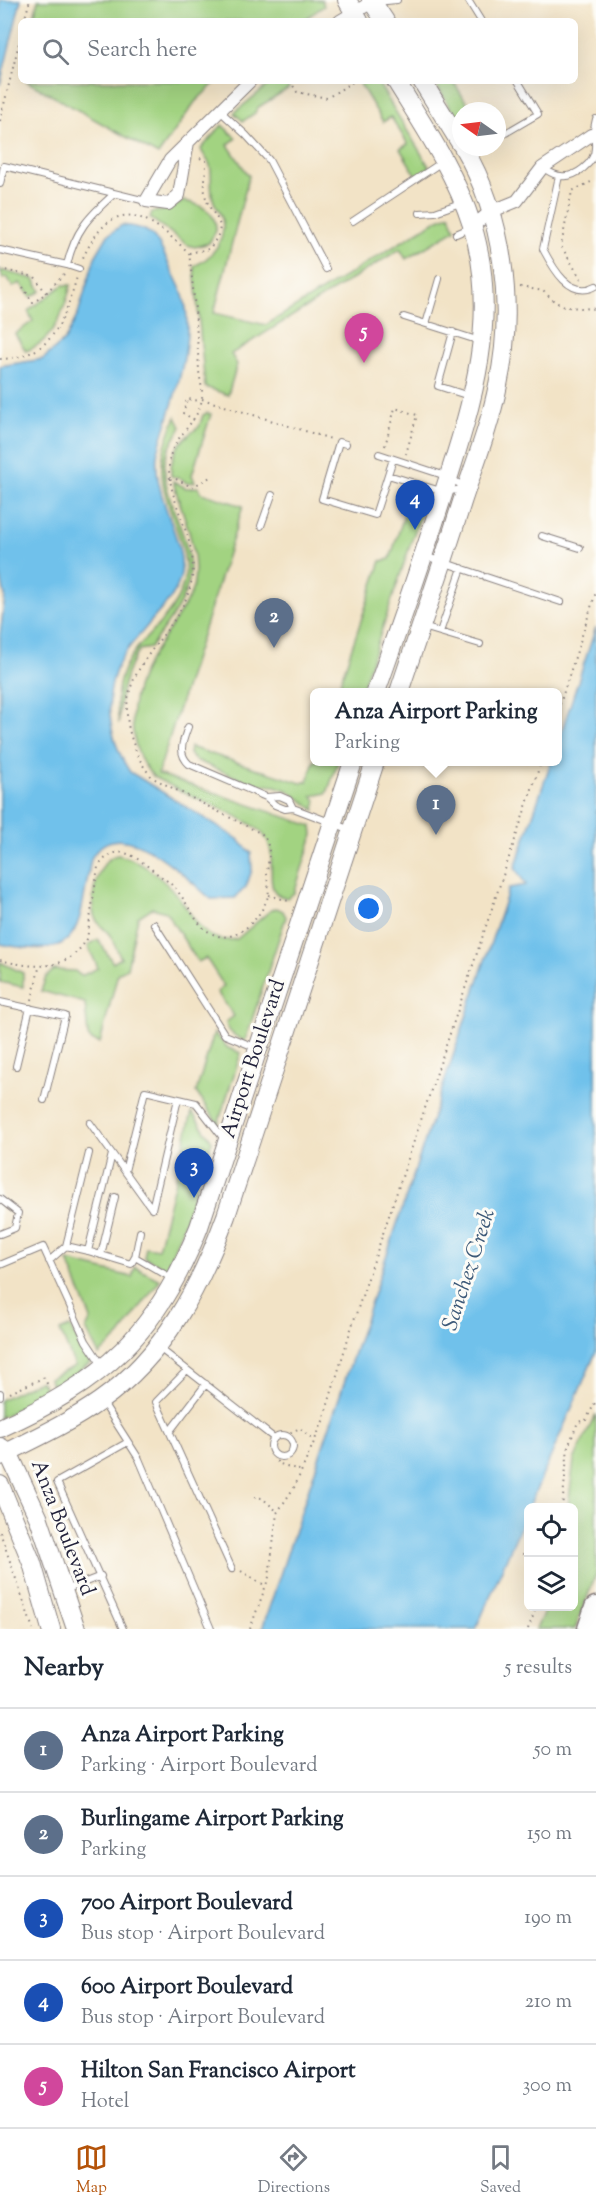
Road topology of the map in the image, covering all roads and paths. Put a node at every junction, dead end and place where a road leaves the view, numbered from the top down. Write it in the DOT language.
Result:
graph roads {
  1 [pos="30,0"];
  2 [pos="373,0"];
  3 [pos="397,0"];
  4 [pos="468,0"];
  5 [pos="350,14"];
  6 [pos="25,18"];
  7 [pos="382,18"];
  8 [pos="479,18"];
  9 [pos="18,47"];
  10 [pos="247,84"];
  11 [pos="292,84"];
  12 [pos="349,84"];
  13 [pos="398,84"];
  14 [pos="424,84"];
  15 [pos="520,84"];
  16 [pos="218,110"];
  17 [pos="596,119"];
  18 [pos="0,121"];
  19 [pos="452,125"];
  20 [pos="506,133"];
  21 [pos="591,135"];
  22 [pos="188,142"];
  23 [pos="196,156"];
  24 [pos="471,156"];
  25 [pos="444,160"];
  26 [pos="542,168"];
  27 [pos="559,176"];
  28 [pos="592,181"];
  29 [pos="0,184"];
  30 [pos="114,194"];
  31 [pos="146,201"];
  32 [pos="463,202"];
  33 [pos="490,212"];
  34 [pos="420,213"];
  35 [pos="560,214"];
  36 [pos="566,215"];
  37 [pos="354,221"];
  38 [pos="464,231"];
  39 [pos="0,250"];
  40 [pos="189,253"];
  41 [pos="67,265"];
  42 [pos="79,268"];
  43 [pos="0,269"];
  44 [pos="326,269"];
  45 [pos="439,279"];
  46 [pos="584,284"];
  47 [pos="514,286"];
  48 [pos="596,286"];
  49 [pos="23,287"];
  50 [pos="46,293"];
  51 [pos="596,309"];
  52 [pos="404,317"];
  53 [pos="426,324"];
  54 [pos="453,332"];
  55 [pos="483,341"];
  56 [pos="0,359"];
  57 [pos="474,398"];
  58 [pos="201,400"];
  59 [pos="194,420"];
  60 [pos="330,439"];
  61 [pos="346,444"];
  62 [pos="382,452"];
  63 [pos="405,456"];
  64 [pos="393,459"];
  65 [pos="388,475"];
  66 [pos="212,476"];
  67 [pos="170,479"];
  68 [pos="446,484"];
  69 [pos="467,489"];
  70 [pos="272,495"];
  71 [pos="261,526"];
  72 [pos="542,536"];
  73 [pos="580,548"];
  74 [pos="423,556"];
  75 [pos="443,562"];
  76 [pos="462,568"];
  77 [pos="596,592"];
  78 [pos="561,602"];
  79 [pos="401,620"];
  80 [pos="421,626"];
  81 [pos="440,632"];
  82 [pos="480,644"];
  83 [pos="378,688"];
  84 [pos="401,688"];
  85 [pos="562,698"];
  86 [pos="188,727"];
  87 [pos="352,766"];
  88 [pos="374,766"];
  89 [pos="540,766"];
  90 [pos="331,823"];
  91 [pos="352,830"];
  92 [pos="310,887"];
  93 [pos="269,895"];
  94 [pos="332,895"];
  95 [pos="293,902"];
  96 [pos="154,924"];
  97 [pos="0,960"];
  98 [pos="39,968"];
  99 [pos="34,989"];
  100 [pos="0,1002"];
  101 [pos="30,1008"];
  102 [pos="258,1048"];
  103 [pos="279,1056"];
  104 [pos="16,1066"];
  105 [pos="178,1099"];
  106 [pos="44,1100"];
  107 [pos="90,1123"];
  108 [pos="227,1142"];
  109 [pos="89,1153"];
  110 [pos="112,1154"];
  111 [pos="125,1171"];
  112 [pos="115,1197"];
  113 [pos="0,1199"];
  114 [pos="140,1232"];
  115 [pos="0,1234"];
  116 [pos="66,1246"];
  117 [pos="88,1251"];
  118 [pos="101,1255"];
  119 [pos="135,1257"];
  120 [pos="49,1261"];
  121 [pos="0,1265"];
  122 [pos="176,1281"];
  123 [pos="194,1292"];
  124 [pos="157,1347"];
  125 [pos="104,1368"];
  126 [pos="187,1370"];
  127 [pos="206,1384"];
  128 [pos="14,1391"];
  129 [pos="51,1394"];
  130 [pos="101,1400"];
  131 [pos="596,1401"];
  132 [pos="0,1428"];
  133 [pos="170,1431"];
  134 [pos="285,1435"];
  135 [pos="274,1438"];
  136 [pos="314,1441"];
  137 [pos="128,1442"];
  138 [pos="3,1452"];
  139 [pos="278,1455"];
  140 [pos="29,1468"];
  141 [pos="302,1471"];
  142 [pos="57,1482"];
  143 [pos="0,1485"];
  144 [pos="254,1497"];
  145 [pos="562,1503"];
  146 [pos="278,1512"];
  147 [pos="0,1532"];
  148 [pos="232,1569"];
  149 [pos="101,1576"];
  150 [pos="266,1586"];
  151 [pos="63,1591"];
  152 [pos="596,1608"];
  153 [pos="535,1611"];
  154 [pos="33,1629"];
  155 [pos="51,1629"];
  156 [pos="76,1629"];
  157 [pos="123,1629"];
  158 [pos="211,1629"];
  159 [pos="250,1629"];
  160 [pos="528,1629"];
  161 [pos="589,1629"];
  1 -- 6 [label="path"];
  2 -- 3 [label="lane"];
  2 -- 5 [label="street"];
  2 -- 7 [label="main road"];
  4 -- 8 [label="lane"];
  9 -- 18 [label="path"];
  10 -- 16 [label="street"];
  11 -- 12 [label="path"];
  13 -- 25 [label="main road"];
  14 -- 19 [label="main road"];
  15 -- 20 [label="lane"];
  16 -- 22 [label="street"];
  16 -- 44 [label="lane"];
  17 -- 21 [label="lane"];
  21 -- 26 [label="street"];
  21 -- 27 [label="lane"];
  22 -- 31 [label="street"];
  22 -- 31 [label="street"];
  23 -- 40 [label="path"];
  24 -- 33 [label="main road"];
  25 -- 32 [label="main road"];
  25 -- 37 [label="lane"];
  26 -- 27 [label="lane"];
  26 -- 33 [label="street"];
  27 -- 48 [label="lane"];
  28 -- 36 [label="path"];
  29 -- 30 [label="lane"];
  30 -- 31 [label="lane"];
  30 -- 41 [label="lane"];
  32 -- 34 [label="lane"];
  32 -- 38 [label="main road"];
  33 -- 38 [label="street"];
  33 -- 69 [label="main road"];
  35 -- 36 [label="path"];
  36 -- 46 [label="path"];
  38 -- 55 [label="main road"];
  39 -- 41 [label="lane"];
  40 -- 42 [label="path"];
  40 -- 58 [label="path"];
  41 -- 42 [label="lane"];
  41 -- 50 [label="path"];
  42 -- 56 [label="path"];
  43 -- 50 [label="path"];
  45 -- 53 [label="lane"];
  47 -- 51 [label="path"];
  49 -- 50 [label="path"];
  52 -- 53 [label="lane"];
  53 -- 54 [label="lane"];
  54 -- 55 [label="lane"];
  54 -- 57 [label="lane"];
  55 -- 57 [label="main road"];
  57 -- 68 [label="main road"];
  58 -- 59 [label="path"];
  58 -- 59 [label="path"];
  58 -- 60 [label="path"];
  59 -- 67 [label="path"];
  61 -- 65 [label="lane"];
  62 -- 63 [label="path"];
  62 -- 64 [label="lane"];
  64 -- 65 [label="lane"];
  64 -- 68 [label="lane"];
  65 -- 68 [label="lane"];
  66 -- 67 [label="path"];
  67 -- 93 [label="path"];
  68 -- 69 [label="lane"];
  68 -- 69 [label="lane"];
  68 -- 74 [label="main road"];
  69 -- 75 [label="main road"];
  70 -- 71 [label="lane"];
  72 -- 73 [label="lane"];
  74 -- 75 [label="lane"];
  74 -- 79 [label="main road"];
  75 -- 76 [label="lane"];
  75 -- 80 [label="main road"];
  76 -- 78 [label="lane"];
  76 -- 81 [label="lane"];
  77 -- 85 [label="path"];
  79 -- 80 [label="main road"];
  79 -- 83 [label="main road"];
  80 -- 81 [label="lane"];
  80 -- 84 [label="main road"];
  81 -- 82 [label="lane"];
  86 -- 90 [label="lane"];
  87 -- 90 [label="main road, Airport Boulevard"];
  88 -- 91 [label="main road, Airport Boulevard"];
  89 -- 136 [label="path"];
  90 -- 91 [label="lane"];
  90 -- 92 [label="main road, Airport Boulevard"];
  91 -- 94 [label="main road, Airport Boulevard"];
  92 -- 94 [label="main road"];
  92 -- 102 [label="main road, Airport Boulevard"];
  93 -- 95 [label="path"];
  93 -- 98 [label="path"];
  94 -- 103 [label="main road, Airport Boulevard"];
  96 -- 102 [label="lane"];
  97 -- 98 [label="path"];
  98 -- 99 [label="path"];
  100 -- 101 [label="lane"];
  101 -- 104 [label="lane"];
  101 -- 106 [label="lane"];
  102 -- 103 [label="main road"];
  102 -- 108 [label="main road, Airport Boulevard"];
  103 -- 123 [label="main road, Airport Boulevard"];
  105 -- 108 [label="lane"];
  105 -- 111 [label="lane"];
  105 -- 111 [label="lane"];
  107 -- 110 [label="lane"];
  108 -- 122 [label="main road, Airport Boulevard"];
  109 -- 116 [label="lane"];
  110 -- 111 [label="lane"];
  110 -- 117 [label="lane"];
  112 -- 118 [label="lane"];
  113 -- 115 [label="lane"];
  114 -- 119 [label="lane"];
  116 -- 117 [label="lane"];
  116 -- 120 [label="lane"];
  117 -- 118 [label="lane"];
  118 -- 119 [label="lane"];
  119 -- 122 [label="lane"];
  120 -- 121 [label="lane"];
  120 -- 125 [label="lane"];
  122 -- 123 [label="main road"];
  122 -- 125 [label="main road, Airport Boulevard"];
  123 -- 124 [label="main road, Airport Boulevard"];
  124 -- 126 [label="lane"];
  124 -- 130 [label="main road, Airport Boulevard"];
  125 -- 132 [label="main road, Airport Boulevard"];
  126 -- 127 [label="lane"];
  126 -- 133 [label="lane"];
  127 -- 133 [label="lane"];
  127 -- 135 [label="lane"];
  128 -- 129 [label="path"];
  130 -- 137 [label="lane"];
  130 -- 138 [label="main road, Airport Boulevard"];
  131 -- 145 [label="path"];
  133 -- 148 [label="lane"];
  134 -- 135 [label="lane"];
  134 -- 136 [label="path"];
  134 -- 139 [label="lane"];
  135 -- 139 [label="lane"];
  136 -- 141 [label="path"];
  137 -- 142 [label="lane"];
  137 -- 158 [label="lane"];
  138 -- 151 [label="main road, Anza Boulevard"];
  139 -- 141 [label="path"];
  140 -- 142 [label="path"];
  141 -- 146 [label="path"];
  142 -- 149 [label="lane"];
  143 -- 155 [label="main road, Anza Boulevard"];
  144 -- 146 [label="path"];
  146 -- 150 [label="path"];
  147 -- 154 [label="path"];
  148 -- 150 [label="path"];
  149 -- 151 [label="lane"];
  149 -- 157 [label="lane"];
  150 -- 159 [label="path"];
  151 -- 156 [label="main road, Anza Boulevard"];
  152 -- 161 [label="highway"];
  153 -- 160 [label="path"];
}
